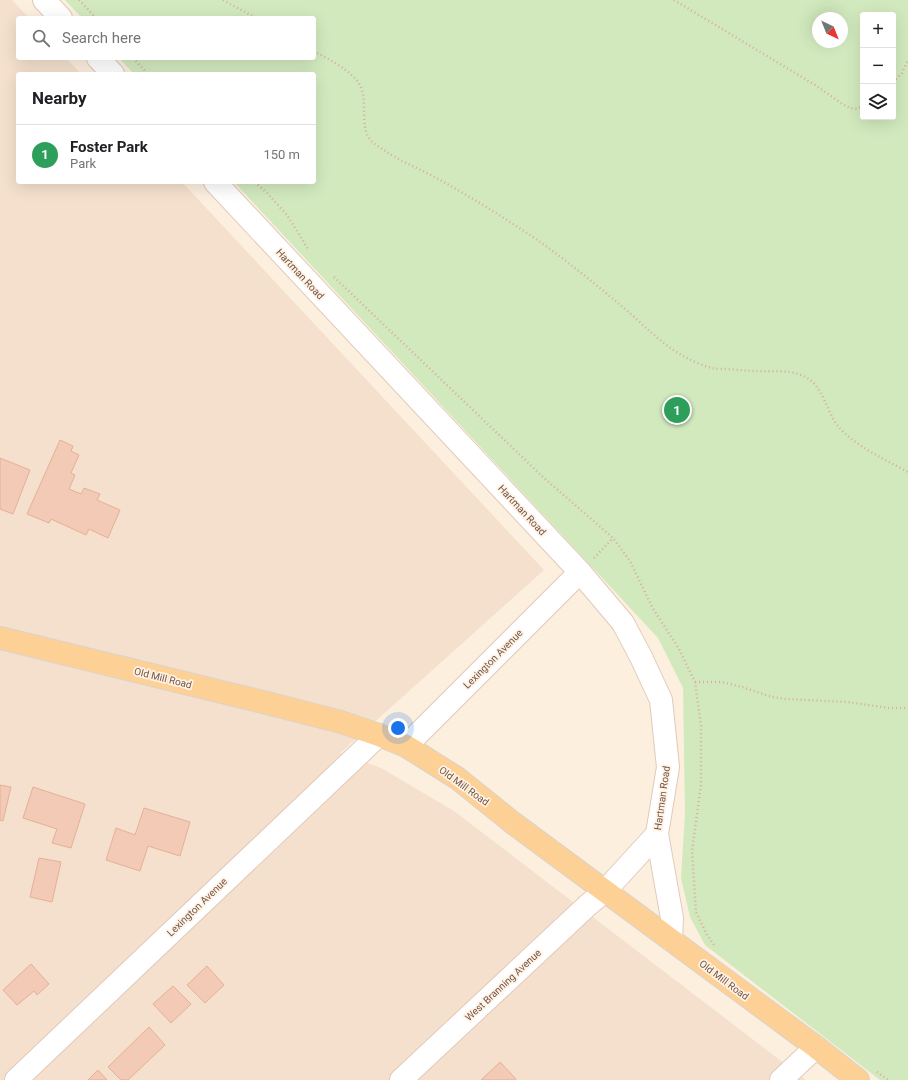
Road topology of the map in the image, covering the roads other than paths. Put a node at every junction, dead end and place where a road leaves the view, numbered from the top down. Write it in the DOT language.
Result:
graph roads {
  1 [pos="44,0"];
  2 [pos="59,16"];
  3 [pos="100,60"];
  4 [pos="111,72"];
  5 [pos="216,184"];
  6 [pos="580,572"];
  7 [pos="0,638"];
  8 [pos="379,735"];
  9 [pos="406,746"];
  10 [pos="657,834"];
  11 [pos="605,891"];
  12 [pos="671,940"];
  13 [pos="816,1048"];
  14 [pos="867,1075"];
  15 [pos="16,1080"];
  16 [pos="401,1080"];
  17 [pos="781,1080"];
  1 -- 2 [label="street"];
  3 -- 4 [label="street"];
  5 -- 6 [label="street, Hartman Road"];
  6 -- 9 [label="street, Lexington Avenue"];
  6 -- 10 [label="street, Hartman Road"];
  7 -- 8 [label="main road, Old Mill Road"];
  8 -- 9 [label="main road, Old Mill Road"];
  8 -- 15 [label="street, Lexington Avenue"];
  9 -- 11 [label="main road, Old Mill Road"];
  10 -- 11 [label="street, Hartman Road"];
  10 -- 12 [label="street"];
  11 -- 12 [label="main road, Old Mill Road"];
  11 -- 16 [label="street, West Branning Avenue"];
  12 -- 13 [label="main road, Old Mill Road"];
  13 -- 14 [label="main road, Old Mill Road"];
  13 -- 17 [label="street"];
}
